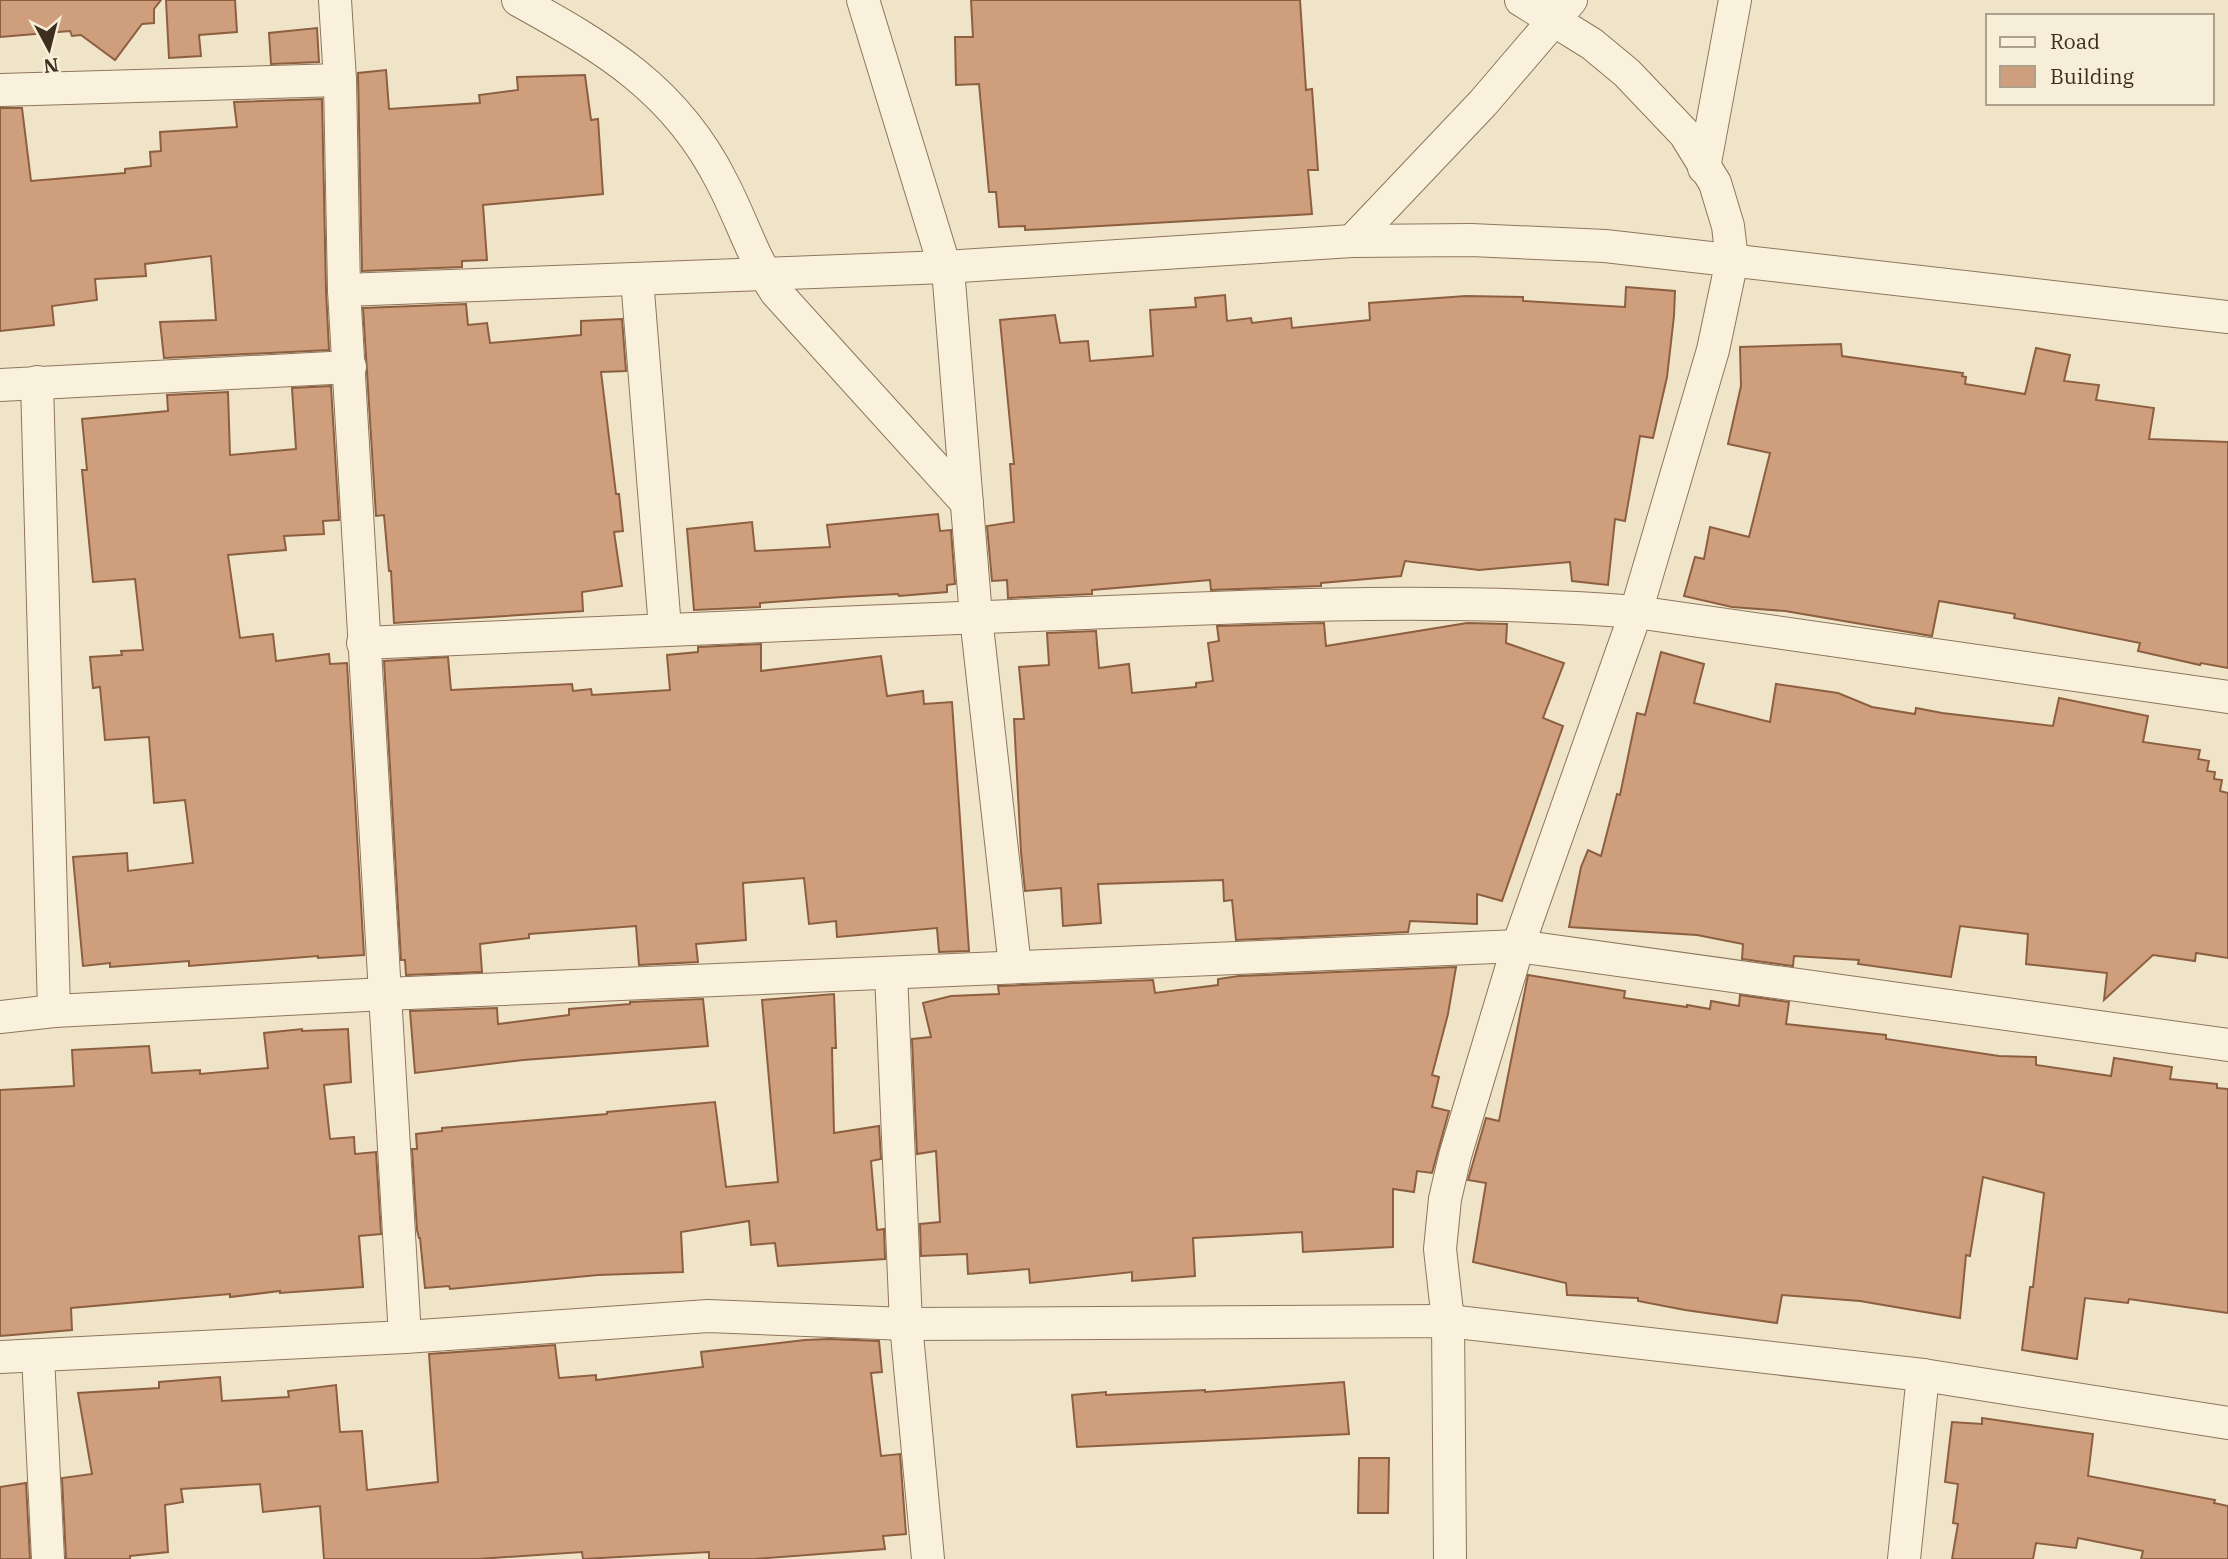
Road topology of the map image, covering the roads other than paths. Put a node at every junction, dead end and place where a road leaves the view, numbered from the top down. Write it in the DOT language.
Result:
graph roads {
  1 [pos="335,0"];
  2 [pos="518,0"];
  3 [pos="863,0"];
  4 [pos="1521,0"];
  5 [pos="1735,0"];
  6 [pos="1564,10"];
  7 [pos="340,80"];
  8 [pos="0,90"];
  9 [pos="1704,168"];
  10 [pos="1352,241"];
  11 [pos="1732,260"];
  12 [pos="945,267"];
  13 [pos="764,275"];
  14 [pos="637,279"];
  15 [pos="344,290"];
  16 [pos="2228,317"];
  17 [pos="350,367"];
  18 [pos="37,382"];
  19 [pos="0,385"];
  20 [pos="967,503"];
  21 [pos="1636,612"];
  22 [pos="975,618"];
  23 [pos="665,628"];
  24 [pos="363,643"];
  25 [pos="2228,697"];
  26 [pos="1518,946"];
  27 [pos="1014,967"];
  28 [pos="891,973"];
  29 [pos="385,994"];
  30 [pos="54,1011"];
  31 [pos="0,1017"];
  32 [pos="2228,1045"];
  33 [pos="1448,1321"];
  34 [pos="906,1324"];
  35 [pos="405,1337"];
  36 [pos="38,1356"];
  37 [pos="0,1357"];
  38 [pos="1923,1374"];
  39 [pos="2228,1423"];
  40 [pos="48,1559"];
  41 [pos="928,1559"];
  42 [pos="1450,1559"];
  43 [pos="1904,1559"];
  1 -- 7 [label="street"];
  2 -- 13 [label="street"];
  3 -- 12 [label="street"];
  4 -- 6 [label="street"];
  5 -- 9 [label="street"];
  6 -- 9 [label="street"];
  6 -- 10 [label="street"];
  7 -- 8 [label="street"];
  7 -- 15 [label="street"];
  9 -- 11 [label="street"];
  10 -- 11 [label="street"];
  10 -- 12 [label="street"];
  11 -- 16 [label="street"];
  11 -- 21 [label="street"];
  12 -- 13 [label="street"];
  12 -- 20 [label="street"];
  13 -- 14 [label="street"];
  13 -- 20 [label="street"];
  14 -- 15 [label="street"];
  14 -- 23 [label="street"];
  15 -- 17 [label="street"];
  17 -- 18 [label="street"];
  17 -- 24 [label="street"];
  18 -- 19 [label="street"];
  18 -- 30 [label="street"];
  20 -- 22 [label="street"];
  21 -- 22 [label="street"];
  21 -- 25 [label="street"];
  21 -- 26 [label="street"];
  22 -- 23 [label="street"];
  22 -- 27 [label="street"];
  23 -- 24 [label="street"];
  24 -- 29 [label="street"];
  26 -- 27 [label="street"];
  26 -- 32 [label="street"];
  26 -- 33 [label="street"];
  27 -- 28 [label="street"];
  28 -- 29 [label="street"];
  28 -- 34 [label="street"];
  29 -- 30 [label="street"];
  29 -- 35 [label="street"];
  30 -- 31 [label="street"];
  33 -- 34 [label="street"];
  33 -- 38 [label="street"];
  33 -- 42 [label="street"];
  34 -- 35 [label="street"];
  34 -- 41 [label="street"];
  35 -- 36 [label="street"];
  36 -- 37 [label="street"];
  36 -- 40 [label="street"];
  38 -- 39 [label="street"];
  38 -- 43 [label="street"];
}
